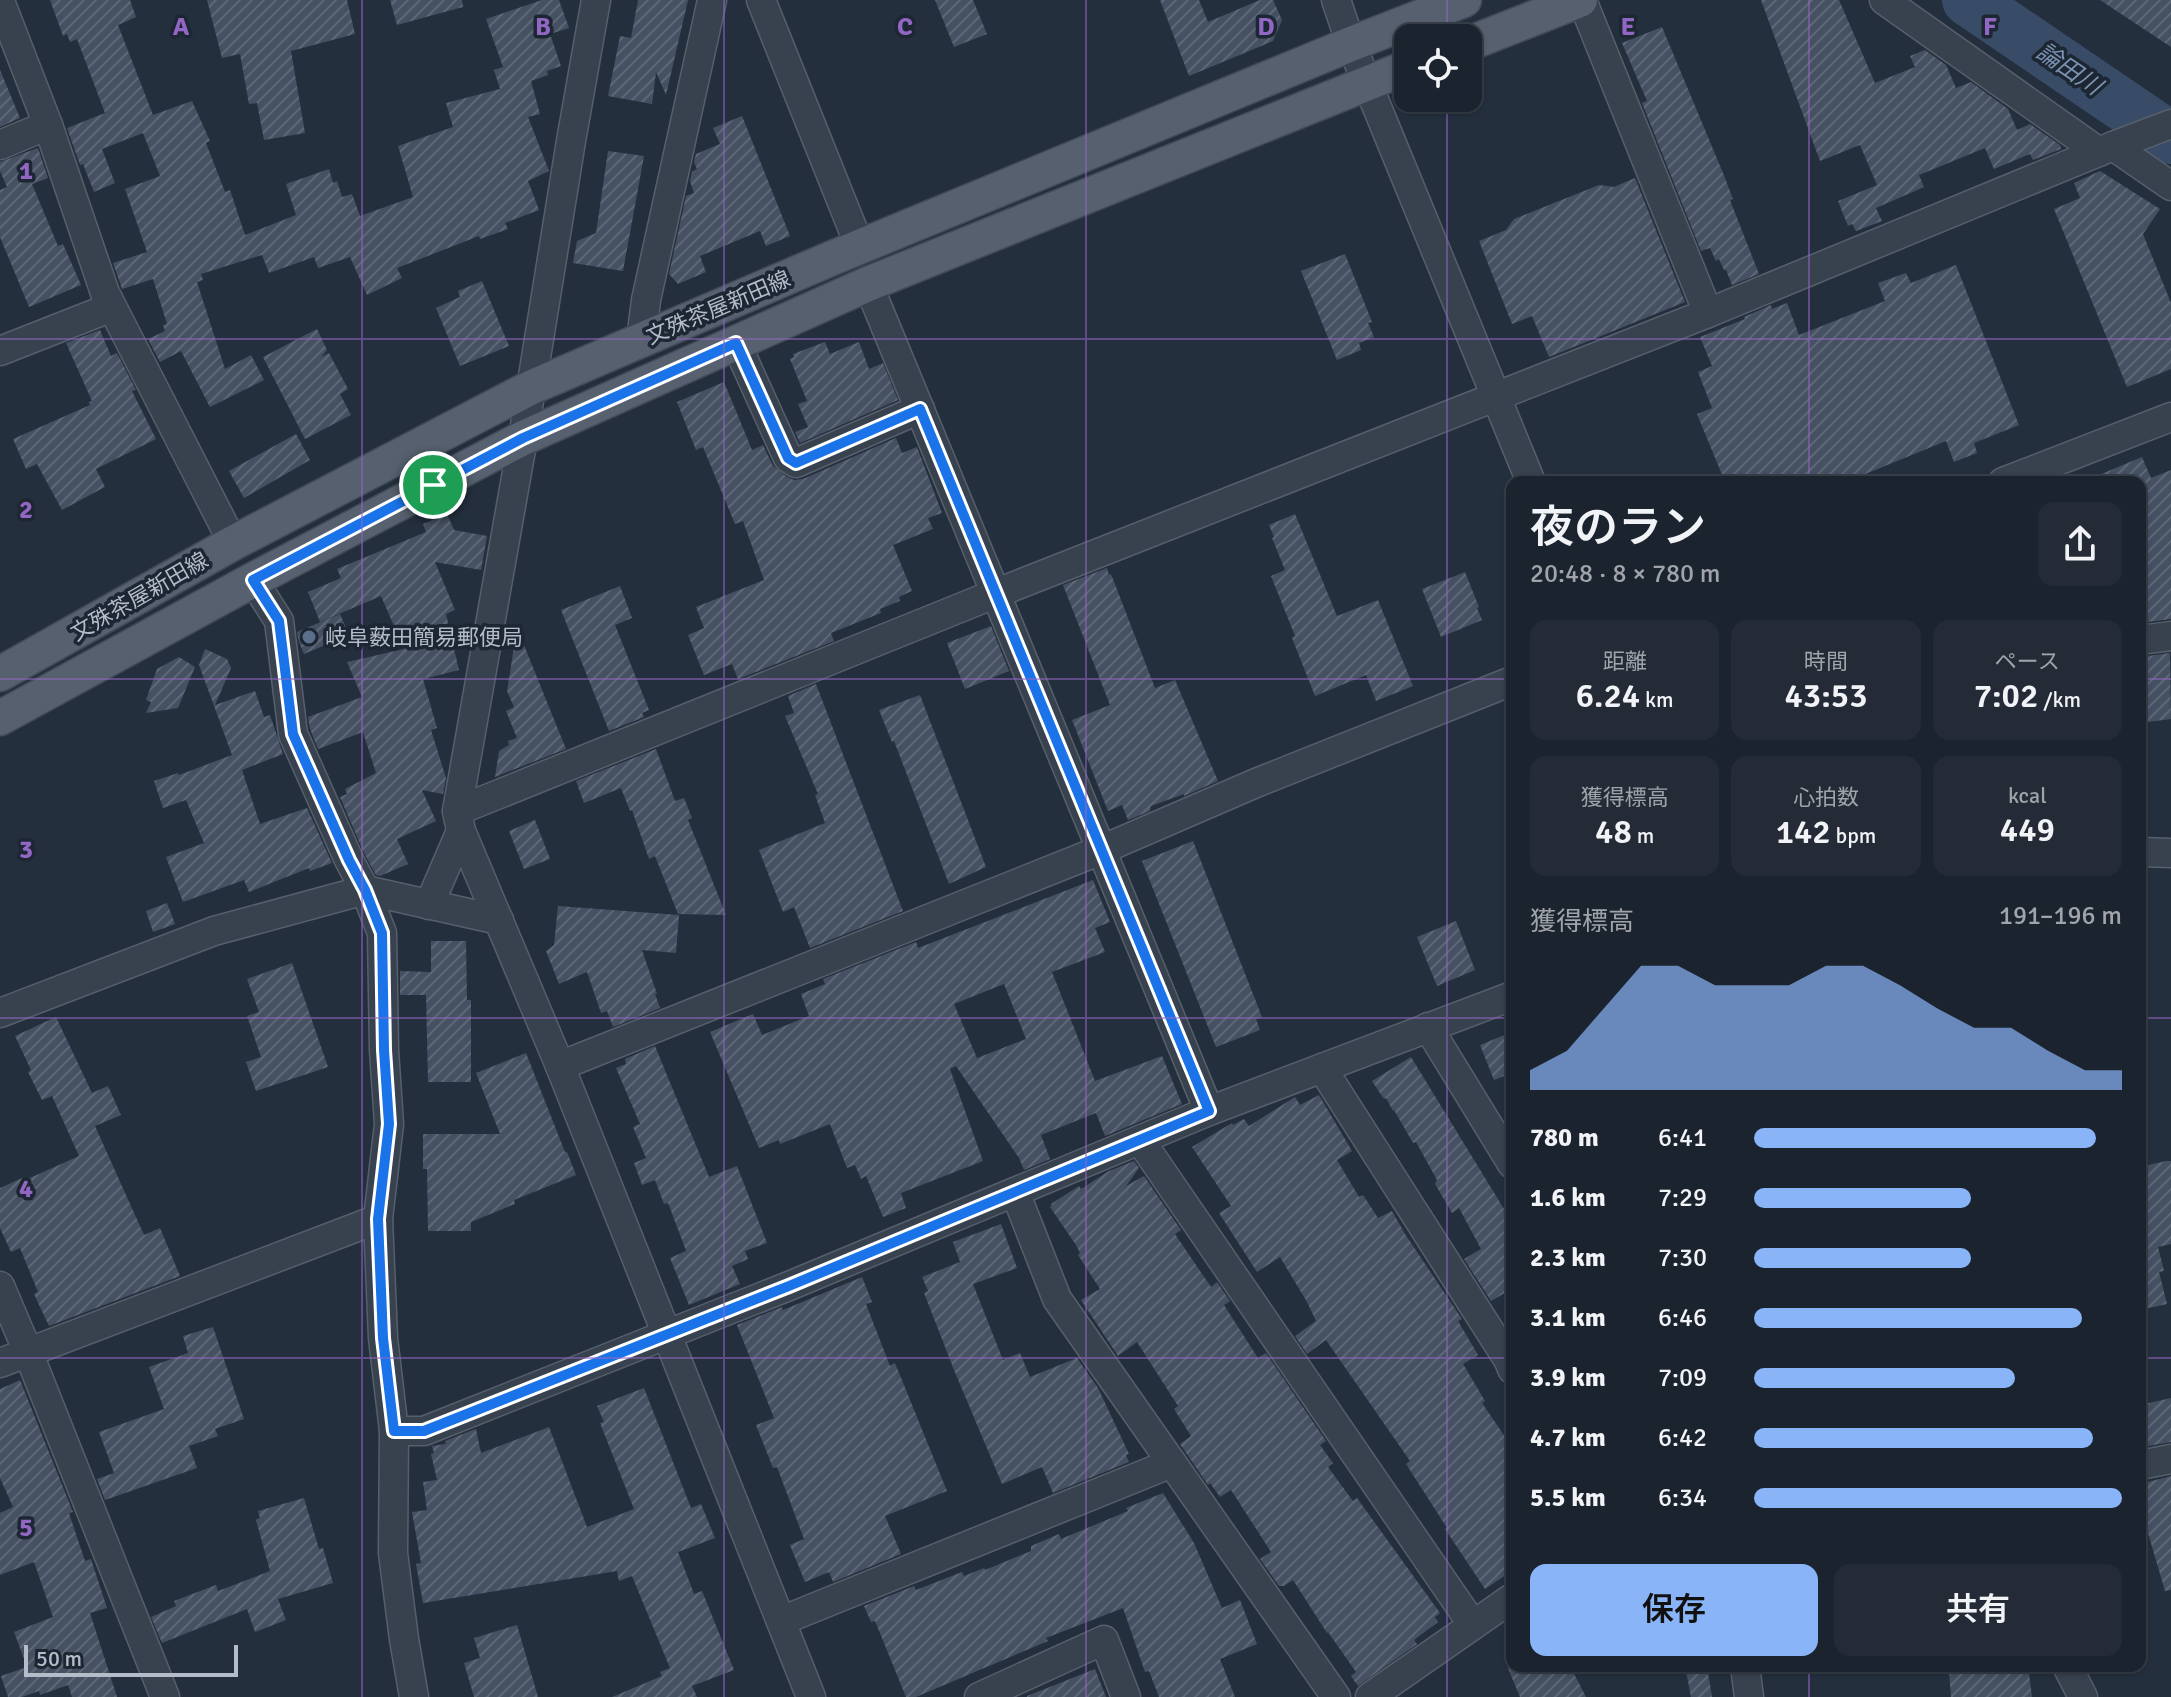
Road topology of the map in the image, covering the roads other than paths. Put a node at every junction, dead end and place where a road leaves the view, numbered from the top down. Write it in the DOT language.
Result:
graph roads {
  1 [pos="596,0"];
  2 [pos="712,0"];
  3 [pos="761,0"];
  4 [pos="1336,0"];
  5 [pos="1464,0"];
  6 [pos="1581,0"];
  7 [pos="1884,0"];
  8 [pos="0,1"];
  9 [pos="1482,39"];
  10 [pos="1351,44"];
  11 [pos="1394,73"];
  12 [pos="1368,83"];
  13 [pos="2171,124"];
  14 [pos="48,125"];
  15 [pos="0,145"];
  16 [pos="2106,149"];
  17 [pos="2171,186"];
  18 [pos="860,247"];
  19 [pos="868,284"];
  20 [pos="112,307"];
  21 [pos="1708,313"];
  22 [pos="641,340"];
  23 [pos="736,343"];
  24 [pos="0,351"];
  25 [pos="532,387"];
  26 [pos="1497,397"];
  27 [pos="920,409"];
  28 [pos="2171,417"];
  29 [pos="523,438"];
  30 [pos="1529,476"];
  31 [pos="2019,476"];
  32 [pos="233,543"];
  33 [pos="253,580"];
  34 [pos="997,593"];
  35 [pos="2171,636"];
  36 [pos="2146,639"];
  37 [pos="0,674"];
  38 [pos="1506,683"];
  39 [pos="0,718"];
  40 [pos="459,821"];
  41 [pos="1101,850"];
  42 [pos="2146,852"];
  43 [pos="2171,853"];
  44 [pos="365,890"];
  45 [pos="429,905"];
  46 [pos="499,920"];
  47 [pos="1506,998"];
  48 [pos="0,1013"];
  49 [pos="1428,1027"];
  50 [pos="560,1066"];
  51 [pos="1322,1068"];
  52 [pos="1209,1111"];
  53 [pos="1140,1140"];
  54 [pos="1506,1154"];
  55 [pos="1015,1192"];
  56 [pos="378,1219"];
  57 [pos="0,1286"];
  58 [pos="665,1334"];
  59 [pos="28,1352"];
  60 [pos="1506,1356"];
  61 [pos="0,1363"];
  62 [pos="394,1431"];
  63 [pos="2171,1459"];
  64 [pos="1172,1463"];
  65 [pos="2146,1464"];
  66 [pos="1506,1602"];
  67 [pos="781,1621"];
  68 [pos="1473,1625"];
  69 [pos="1746,1672"];
  70 [pos="2070,1672"];
  71 [pos="165,1697"];
  72 [pos="414,1697"];
  73 [pos="811,1697"];
  74 [pos="979,1697"];
  75 [pos="1126,1697"];
  76 [pos="1336,1697"];
  77 [pos="1370,1697"];
  78 [pos="1749,1697"];
  79 [pos="2083,1697"];
  1 -- 25 [label="street"];
  2 -- 22 [label="street"];
  3 -- 18 [label="street"];
  4 -- 10 [label="street"];
  5 -- 10 [label="main road, 文殊茶屋新田線"];
  6 -- 9 [label="main road"];
  6 -- 21 [label="street"];
  7 -- 16 [label="street"];
  8 -- 14 [label="street"];
  10 -- 12 [label="street"];
  10 -- 18 [label="main road, 文殊茶屋新田線"];
  11 -- 12 [label="main road, 文殊茶屋新田線"];
  12 -- 19 [label="main road, 文殊茶屋新田線"];
  12 -- 26 [label="street"];
  13 -- 16 [label="street"];
  14 -- 15 [label="street"];
  14 -- 20 [label="street"];
  16 -- 17 [label="street"];
  16 -- 21 [label="street"];
  18 -- 22 [label="main road, 文殊茶屋新田線"];
  19 -- 23 [label="main road, 文殊茶屋新田線"];
  19 -- 27 [label="street"];
  20 -- 24 [label="street"];
  20 -- 32 [label="street"];
  21 -- 26 [label="street"];
  22 -- 25 [label="main road, 文殊茶屋新田線"];
  23 -- 27 [label="street"];
  23 -- 29 [label="main road, 文殊茶屋新田線"];
  25 -- 29 [label="street"];
  25 -- 32 [label="main road, 文殊茶屋新田線"];
  26 -- 30 [label="street"];
  26 -- 34 [label="street"];
  27 -- 34 [label="street"];
  28 -- 31 [label="street"];
  29 -- 33 [label="main road, 文殊茶屋新田線"];
  29 -- 40 [label="street"];
  32 -- 37 [label="main road, 文殊茶屋新田線"];
  33 -- 39 [label="main road, 文殊茶屋新田線"];
  33 -- 44 [label="street"];
  34 -- 40 [label="street"];
  34 -- 41 [label="street"];
  35 -- 36 [label="street"];
  38 -- 41 [label="street"];
  40 -- 45 [label="street"];
  40 -- 46 [label="street"];
  41 -- 50 [label="street"];
  41 -- 52 [label="street"];
  42 -- 43 [label="street"];
  44 -- 45 [label="street"];
  44 -- 48 [label="street"];
  44 -- 56 [label="street"];
  45 -- 46 [label="street"];
  46 -- 50 [label="street"];
  47 -- 49 [label="street"];
  49 -- 51 [label="street"];
  49 -- 54 [label="street"];
  50 -- 58 [label="street"];
  51 -- 52 [label="street"];
  51 -- 60 [label="street"];
  52 -- 53 [label="street"];
  53 -- 55 [label="street"];
  53 -- 68 [label="street"];
  55 -- 58 [label="street"];
  55 -- 64 [label="street"];
  56 -- 59 [label="street"];
  56 -- 62 [label="street"];
  57 -- 59 [label="street"];
  58 -- 62 [label="street"];
  58 -- 67 [label="street"];
  59 -- 61 [label="street"];
  59 -- 71 [label="street"];
  62 -- 72 [label="street"];
  63 -- 65 [label="street"];
  64 -- 67 [label="street"];
  64 -- 76 [label="street"];
  66 -- 68 [label="street"];
  67 -- 73 [label="street"];
  68 -- 77 [label="street"];
  69 -- 78 [label="street"];
  70 -- 79 [label="street"];
  74 -- 75 [label="street"];
}
